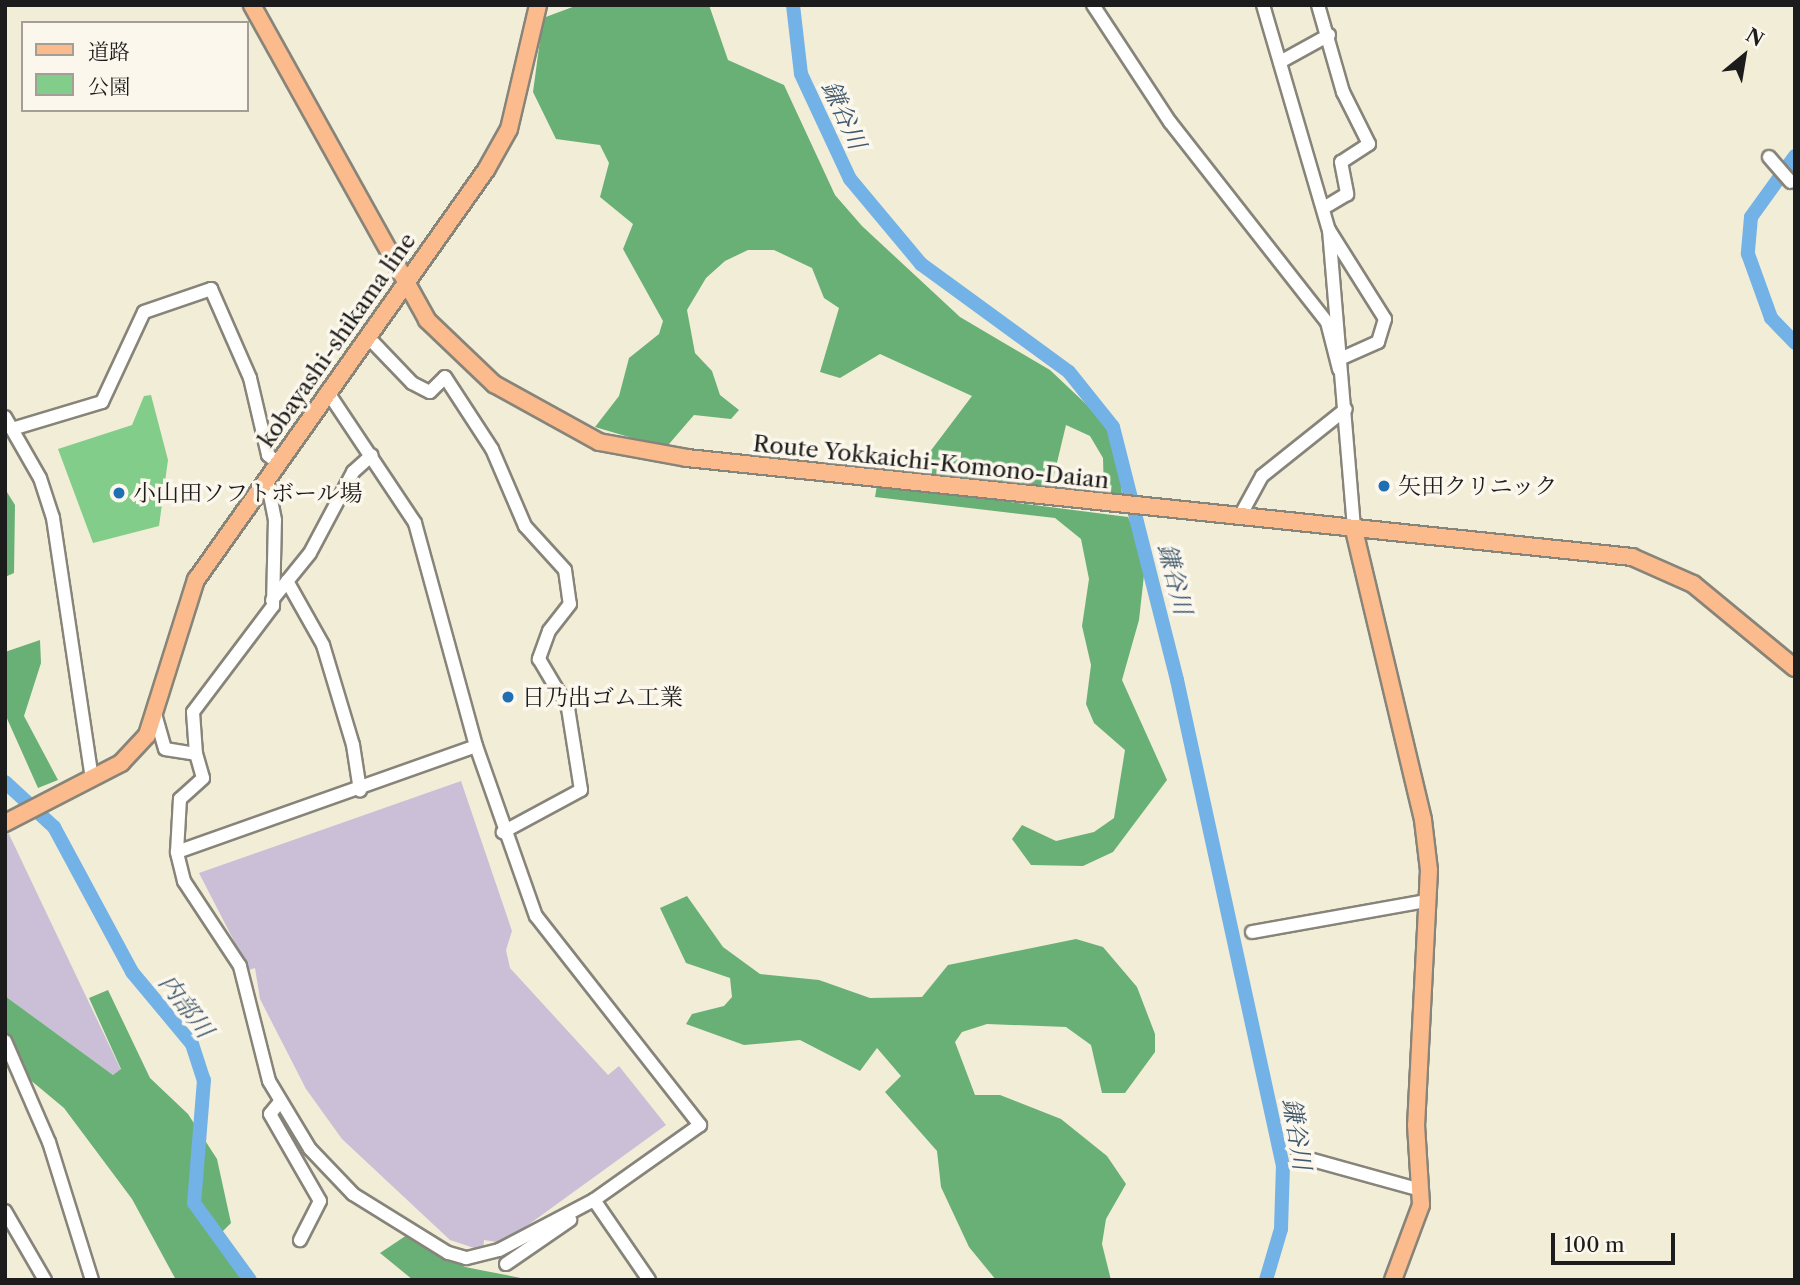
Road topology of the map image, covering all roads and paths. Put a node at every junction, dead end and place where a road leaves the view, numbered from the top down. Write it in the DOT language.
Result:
graph roads {
  1 [pos="252,5"];
  2 [pos="538,5"];
  3 [pos="1093,5"];
  4 [pos="1263,5"];
  5 [pos="1318,5"];
  6 [pos="1329,35"];
  7 [pos="1280,62"];
  8 [pos="1771,158"];
  9 [pos="1790,181"];
  10 [pos="1324,208"];
  11 [pos="1329,230"];
  12 [pos="403,283"];
  13 [pos="367,336"];
  14 [pos="1342,358"];
  15 [pos="1343,377"];
  16 [pos="327,391"];
  17 [pos="1346,409"];
  18 [pos="9,423"];
  19 [pos="372,455"];
  20 [pos="278,463"];
  21 [pos="267,481"];
  22 [pos="1233,517"];
  23 [pos="1354,530"];
  24 [pos="287,581"];
  25 [pos="272,600"];
  26 [pos="1795,668"];
  27 [pos="155,714"];
  28 [pos="476,746"];
  29 [pos="196,754"];
  30 [pos="92,778"];
  31 [pos="360,790"];
  32 [pos="9,821"];
  33 [pos="503,832"];
  34 [pos="177,852"];
  35 [pos="1426,901"];
  36 [pos="1252,932"];
  37 [pos="5,1041"];
  38 [pos="279,1103"];
  39 [pos="1297,1156"];
  40 [pos="1421,1190"];
  41 [pos="594,1200"];
  42 [pos="5,1211"];
  43 [pos="300,1240"];
  44 [pos="506,1265"];
  45 [pos="45,1280"];
  46 [pos="92,1280"];
  47 [pos="649,1280"];
  48 [pos="1392,1280"];
  1 -- 12 [label="main road, Route Yokkaichi-Komono-Daian"];
  2 -- 12 [label="main road, kobayashi-shikama line"];
  3 -- 15 [label="street"];
  4 -- 7 [label="street"];
  5 -- 6 [label="street"];
  6 -- 7 [label="street"];
  6 -- 10 [label="street"];
  7 -- 10 [label="street"];
  8 -- 9 [label="street"];
  10 -- 11 [label="street"];
  11 -- 14 [label="street"];
  11 -- 14 [label="street"];
  12 -- 13 [label="main road, kobayashi-shikama line"];
  12 -- 22 [label="main road, Route Yokkaichi-Komono-Daian"];
  13 -- 16 [label="main road, kobayashi-shikama line"];
  13 -- 33 [label="street"];
  14 -- 15 [label="street"];
  15 -- 17 [label="street"];
  16 -- 19 [label="street"];
  16 -- 20 [label="main road, kobayashi-shikama line"];
  17 -- 22 [label="street"];
  17 -- 23 [label="street"];
  18 -- 20 [label="street"];
  18 -- 30 [label="street"];
  19 -- 24 [label="street"];
  19 -- 28 [label="street"];
  20 -- 21 [label="main road, kobayashi-shikama line"];
  21 -- 25 [label="street"];
  21 -- 27 [label="main road, kobayashi-shikama line"];
  22 -- 23 [label="main road, Route Yokkaichi-Komono-Daian"];
  23 -- 26 [label="main road, Route Yokkaichi-Komono-Daian"];
  23 -- 35 [label="main road"];
  24 -- 25 [label="street"];
  24 -- 31 [label="street"];
  25 -- 29 [label="street"];
  27 -- 29 [label="street"];
  27 -- 30 [label="main road, kobayashi-shikama line"];
  28 -- 31 [label="street"];
  28 -- 33 [label="street"];
  29 -- 34 [label="street"];
  30 -- 32 [label="main road, kobayashi-shikama line"];
  31 -- 34 [label="street"];
  33 -- 41 [label="street"];
  34 -- 38 [label="street"];
  35 -- 36 [label="street"];
  35 -- 40 [label="main road"];
  37 -- 46 [label="street"];
  38 -- 41 [label="street"];
  38 -- 43 [label="street"];
  39 -- 40 [label="street"];
  40 -- 48 [label="main road"];
  41 -- 44 [label="street"];
  41 -- 47 [label="street"];
  42 -- 45 [label="street"];
}
